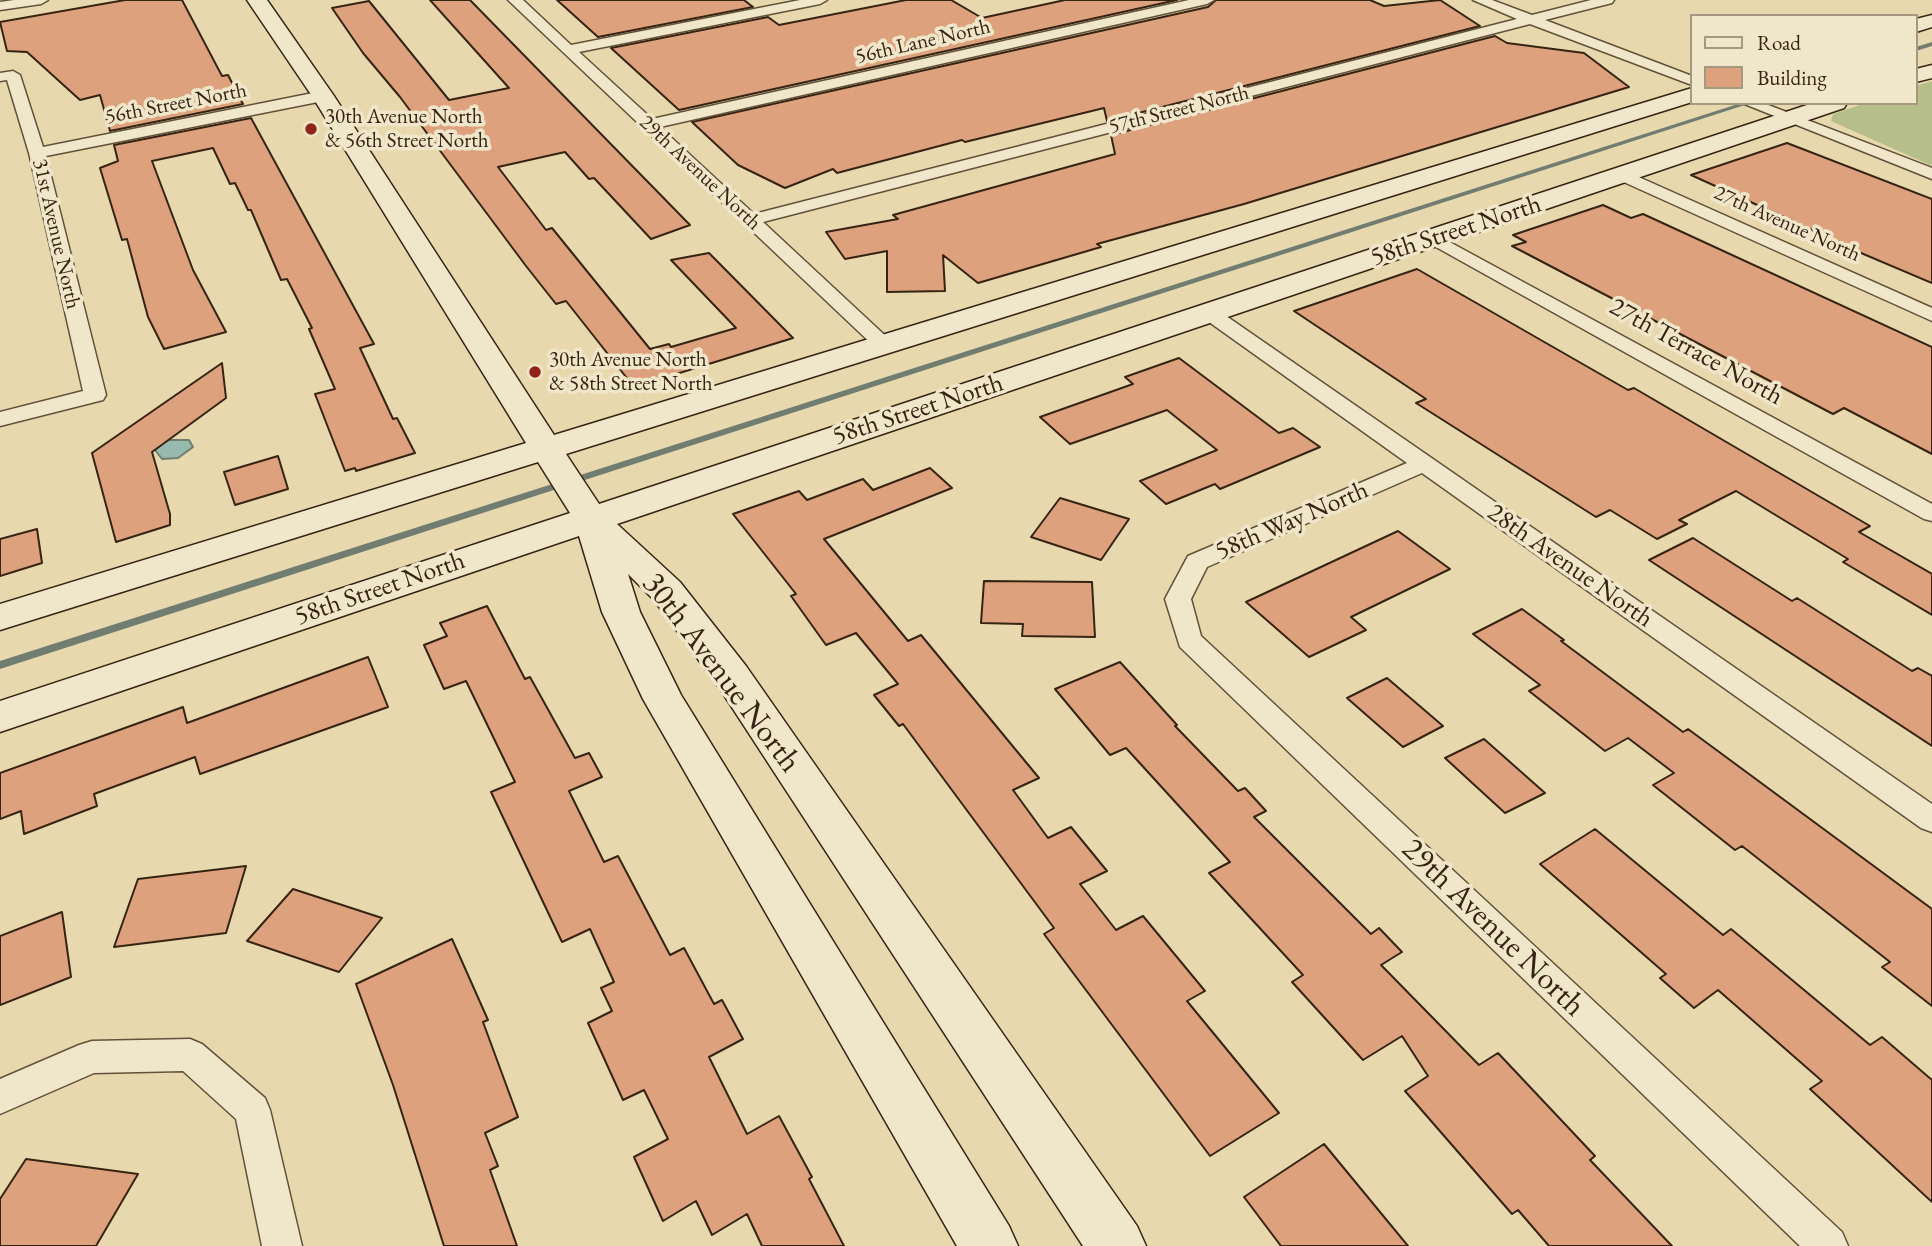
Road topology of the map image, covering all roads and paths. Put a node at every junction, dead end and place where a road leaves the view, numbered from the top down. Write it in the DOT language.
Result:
graph roads {
  1 [pos="41,0"];
  2 [pos="257,0"];
  3 [pos="515,0"];
  4 [pos="820,0"];
  5 [pos="1207,0"];
  6 [pos="1480,0"];
  7 [pos="1607,0"];
  8 [pos="0,6"];
  9 [pos="1532,19"];
  10 [pos="568,50"];
  11 [pos="7,76"];
  12 [pos="1690,80"];
  13 [pos="323,96"];
  14 [pos="1690,96"];
  15 [pos="1754,105"];
  16 [pos="1828,105"];
  17 [pos="1782,116"];
  18 [pos="648,125"];
  19 [pos="37,153"];
  20 [pos="1932,174"];
  21 [pos="1623,175"];
  22 [pos="751,220"];
  23 [pos="1433,238"];
  24 [pos="1209,313"];
  25 [pos="1932,315"];
  26 [pos="884,345"];
  27 [pos="0,419"];
  28 [pos="552,455"];
  29 [pos="1424,464"];
  30 [pos="586,511"];
  31 [pos="1932,514"];
  32 [pos="1178,599"];
  33 [pos="0,617"];
  34 [pos="0,717"];
  35 [pos="1932,820"];
  36 [pos="0,1097"];
  37 [pos="282,1246"];
  38 [pos="989,1246"];
  39 [pos="1117,1246"];
  40 [pos="1828,1246"];
  1 -- 8 [label="street"];
  2 -- 13 [label="street"];
  3 -- 10 [label="street, 29th Avenue North"];
  4 -- 10 [label="street"];
  5 -- 18 [label="street, 56th Lane North"];
  6 -- 9 [label="street"];
  7 -- 9 [label="street, 57th Street North"];
  9 -- 12 [label="street"];
  9 -- 22 [label="street, 57th Street North"];
  10 -- 18 [label="street, 29th Avenue North"];
  11 -- 19 [label="street, 31st Avenue North"];
  13 -- 19 [label="street, 56th Street North"];
  13 -- 28 [label="street"];
  14 -- 26 [label="street"];
  15 -- 17 [label="street"];
  16 -- 17 [label="street, 58th Street North"];
  17 -- 20 [label="street"];
  17 -- 21 [label="street, 58th Street North"];
  18 -- 22 [label="street, 29th Avenue North"];
  19 -- 27 [label="street, 31st Avenue North"];
  21 -- 23 [label="street, 58th Street North"];
  21 -- 25 [label="street, 27th Avenue North"];
  22 -- 26 [label="street, 29th Avenue North"];
  23 -- 24 [label="street, 58th Street North"];
  23 -- 31 [label="street, 27th Terrace North"];
  24 -- 29 [label="street, 28th Avenue North"];
  24 -- 30 [label="street, 58th Street North"];
  26 -- 28 [label="street"];
  28 -- 30 [label="street"];
  28 -- 33 [label="street"];
  29 -- 32 [label="street, 58th Way North"];
  29 -- 35 [label="street, 28th Avenue North"];
  30 -- 34 [label="street, 58th Street North"];
  30 -- 38 [label="street, 30th Avenue North"];
  30 -- 39 [label="street, 30th Avenue North"];
  32 -- 40 [label="street, 29th Avenue North"];
  36 -- 37 [label="street"];
}
